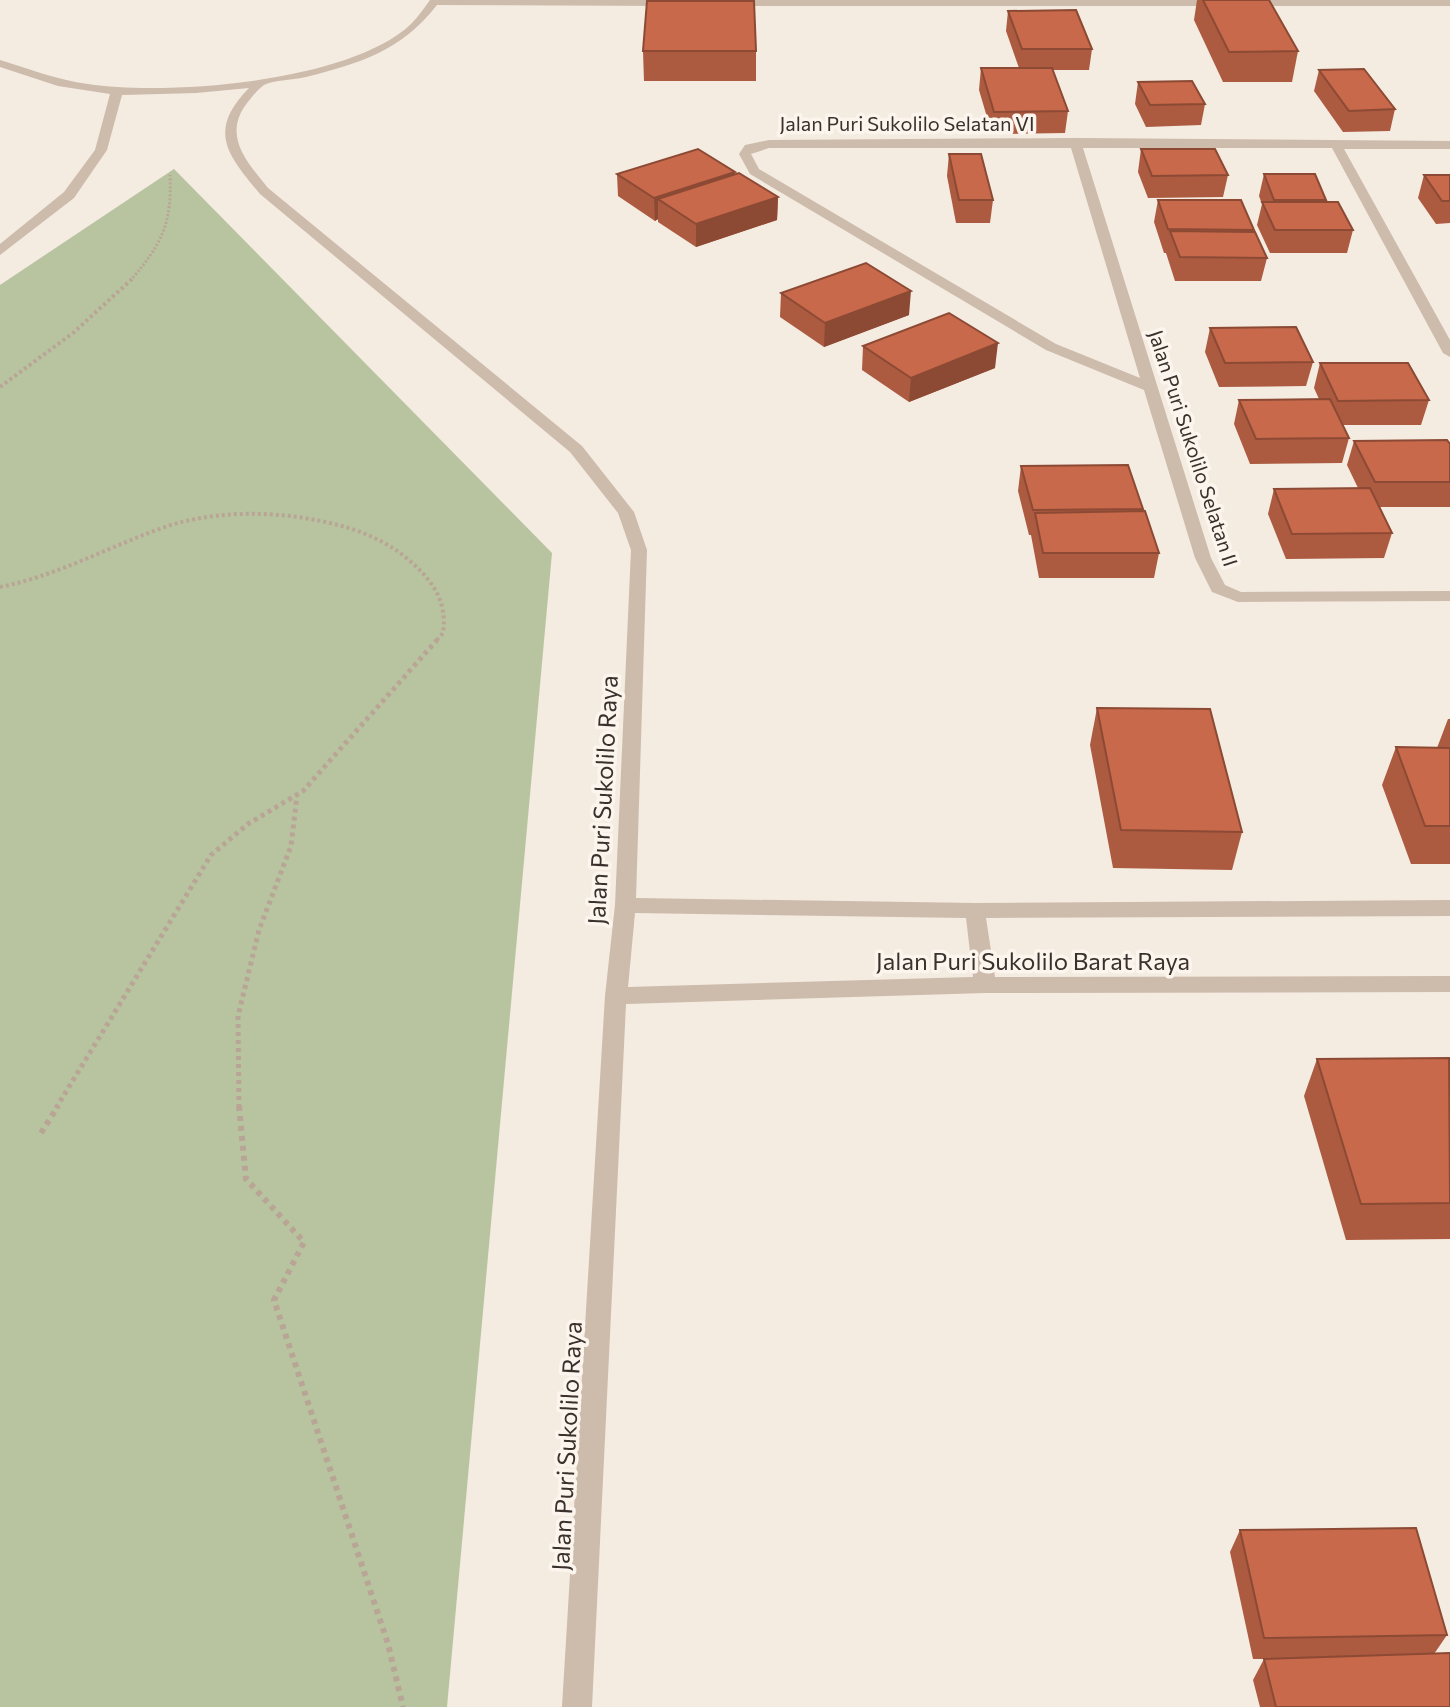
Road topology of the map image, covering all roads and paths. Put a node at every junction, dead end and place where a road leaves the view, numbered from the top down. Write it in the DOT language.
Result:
graph roads {
  1 [pos="436,1"];
  2 [pos="1269,2"];
  3 [pos="687,3"];
  4 [pos="719,3"];
  5 [pos="1450,3"];
  6 [pos="0,63"];
  7 [pos="260,83"];
  8 [pos="117,91"];
  9 [pos="1075,142"];
  10 [pos="1336,145"];
  11 [pos="1450,145"];
  12 [pos="170,175"];
  13 [pos="0,251"];
  14 [pos="1450,353"];
  15 [pos="0,387"];
  16 [pos="1151,388"];
  17 [pos="0,587"];
  18 [pos="1450,596"];
  19 [pos="297,795"];
  20 [pos="625,905"];
  21 [pos="1450,908"];
  22 [pos="975,911"];
  23 [pos="1450,984"];
  24 [pos="985,985"];
  25 [pos="616,996"];
  26 [pos="41,1133"];
  27 [pos="403,1707"];
  28 [pos="577,1707"];
  1 -- 3 [label="street"];
  1 -- 7 [label="street"];
  2 -- 4 [label="street"];
  2 -- 5 [label="street"];
  6 -- 8 [label="street"];
  7 -- 8 [label="street"];
  7 -- 20 [label="street, Jalan Puri Sukolilo Raya"];
  8 -- 13 [label="street"];
  9 -- 10 [label="street, Jalan Puri Sukolilo Selatan VI"];
  9 -- 16 [label="street, Jalan Puri Sukolilo Selatan II"];
  9 -- 16 [label="street, Jalan Puri Sukolilo Selatan VI"];
  10 -- 11 [label="street, Jalan Puri Sukolilo Selatan VI"];
  10 -- 14 [label="street"];
  12 -- 15 [label="path"];
  16 -- 18 [label="street, Jalan Puri Sukolilo Selatan II"];
  17 -- 19 [label="path"];
  19 -- 26 [label="path"];
  19 -- 27 [label="path"];
  20 -- 22 [label="street, Jalan Puri Sukolilo Barat Raya"];
  20 -- 25 [label="street, Jalan Puri Sukolilo Raya"];
  21 -- 22 [label="street, Jalan Puri Sukolilo Barat Raya"];
  22 -- 24 [label="street"];
  23 -- 24 [label="street, Jalan Puri Sukolilo Barat Raya"];
  24 -- 25 [label="street, Jalan Puri Sukolilo Barat Raya"];
  25 -- 28 [label="street, Jalan Puri Sukolilo Raya"];
}
